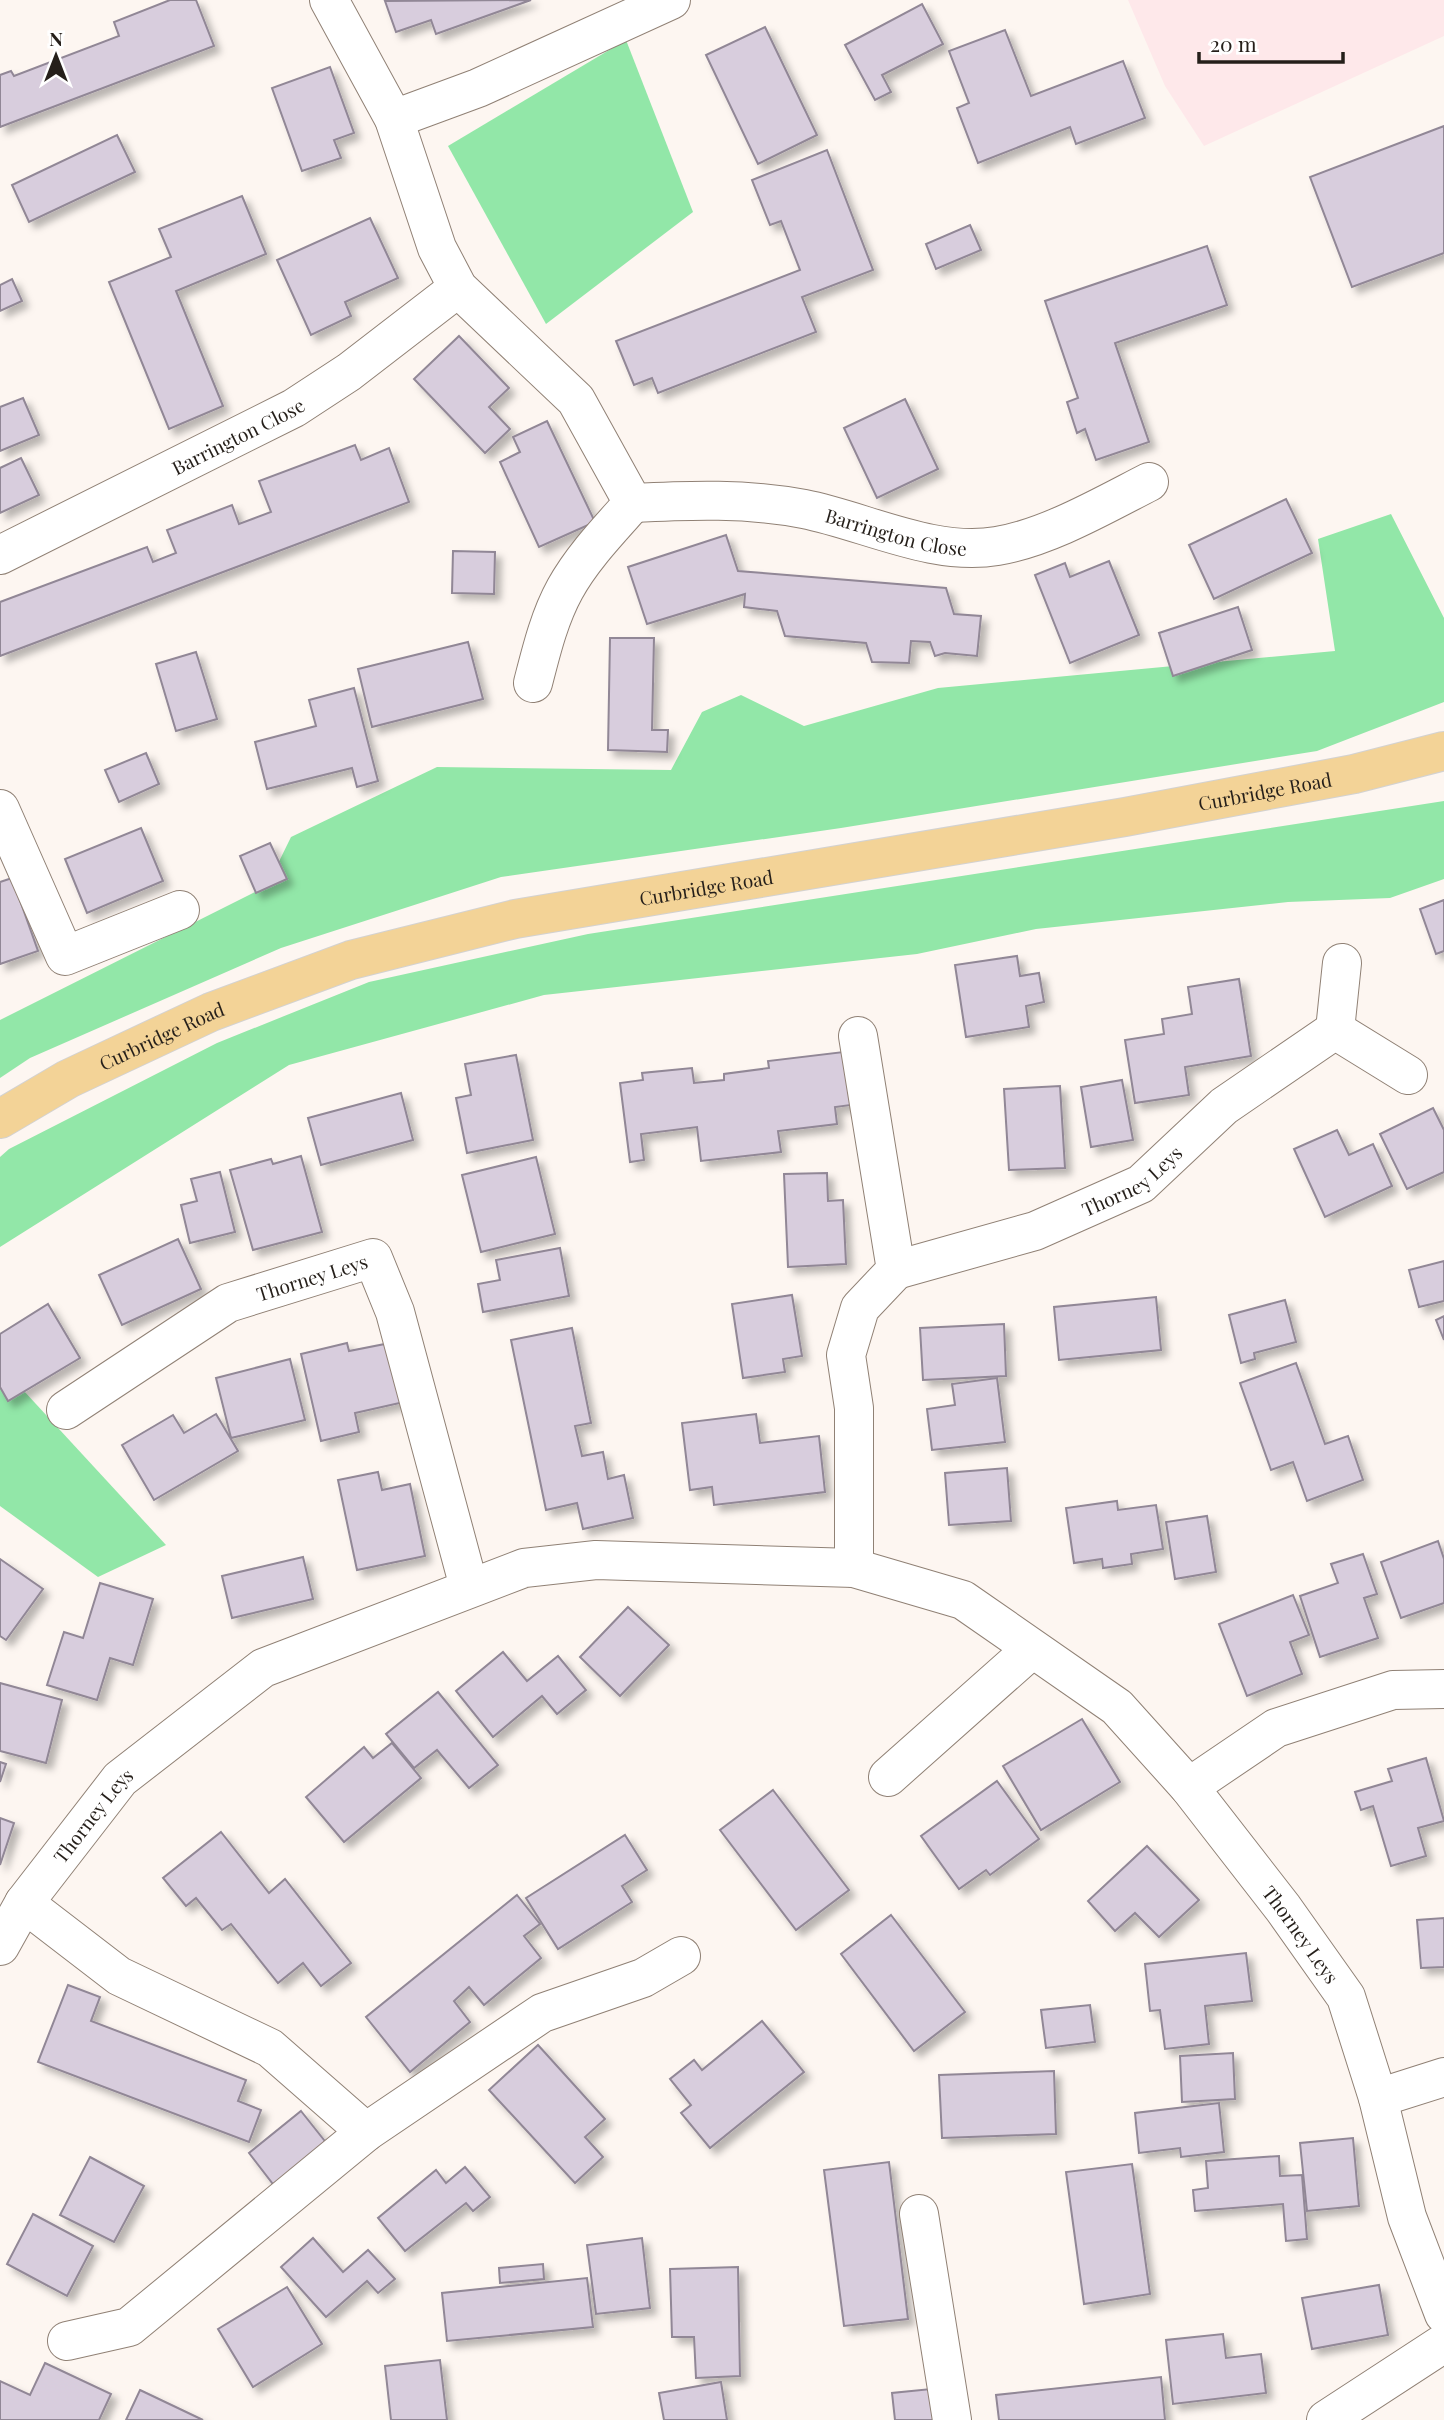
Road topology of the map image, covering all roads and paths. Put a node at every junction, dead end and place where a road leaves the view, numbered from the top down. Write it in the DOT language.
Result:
graph roads {
  1 [pos="329,0"];
  2 [pos="671,0"];
  3 [pos="394,119"];
  4 [pos="458,288"];
  5 [pos="1149,482"];
  6 [pos="633,503"];
  7 [pos="0,555"];
  8 [pos="533,683"];
  9 [pos="1444,751"];
  10 [pos="0,810"];
  11 [pos="180,910"];
  12 [pos="1342,964"];
  13 [pos="1335,1030"];
  14 [pos="858,1036"];
  15 [pos="1408,1075"];
  16 [pos="0,1119"];
  17 [pos="896,1269"];
  18 [pos="66,1410"];
  19 [pos="854,1568"];
  20 [pos="470,1587"];
  21 [pos="1032,1649"];
  22 [pos="1444,1689"];
  23 [pos="888,1777"];
  24 [pos="1189,1787"];
  25 [pos="24,1903"];
  26 [pos="0,1946"];
  27 [pos="681,1956"];
  28 [pos="1444,2077"];
  29 [pos="1378,2098"];
  30 [pos="366,2132"];
  31 [pos="919,2214"];
  32 [pos="1444,2314"];
  33 [pos="67,2341"];
  34 [pos="1444,2343"];
  35 [pos="952,2420"];
  36 [pos="1326,2420"];
  1 -- 3 [label="street"];
  2 -- 3 [label="street"];
  3 -- 4 [label="street"];
  4 -- 6 [label="street"];
  4 -- 7 [label="street, Barrington Close"];
  5 -- 6 [label="street, Barrington Close"];
  6 -- 8 [label="street"];
  9 -- 16 [label="main road, Curbridge Road"];
  10 -- 11 [label="street"];
  12 -- 13 [label="street"];
  13 -- 15 [label="street"];
  13 -- 17 [label="street, Thorney Leys"];
  14 -- 17 [label="street"];
  17 -- 19 [label="street"];
  18 -- 20 [label="street, Thorney Leys"];
  19 -- 20 [label="street, Thorney Leys"];
  19 -- 21 [label="street, Thorney Leys"];
  20 -- 25 [label="street, Thorney Leys"];
  21 -- 23 [label="street"];
  21 -- 24 [label="street, Thorney Leys"];
  22 -- 24 [label="street"];
  24 -- 29 [label="street, Thorney Leys"];
  25 -- 26 [label="street, Thorney Leys"];
  25 -- 30 [label="street"];
  27 -- 30 [label="street"];
  28 -- 29 [label="street"];
  29 -- 32 [label="street, Thorney Leys"];
  30 -- 33 [label="street"];
  31 -- 35 [label="street"];
  34 -- 36 [label="street"];
}
